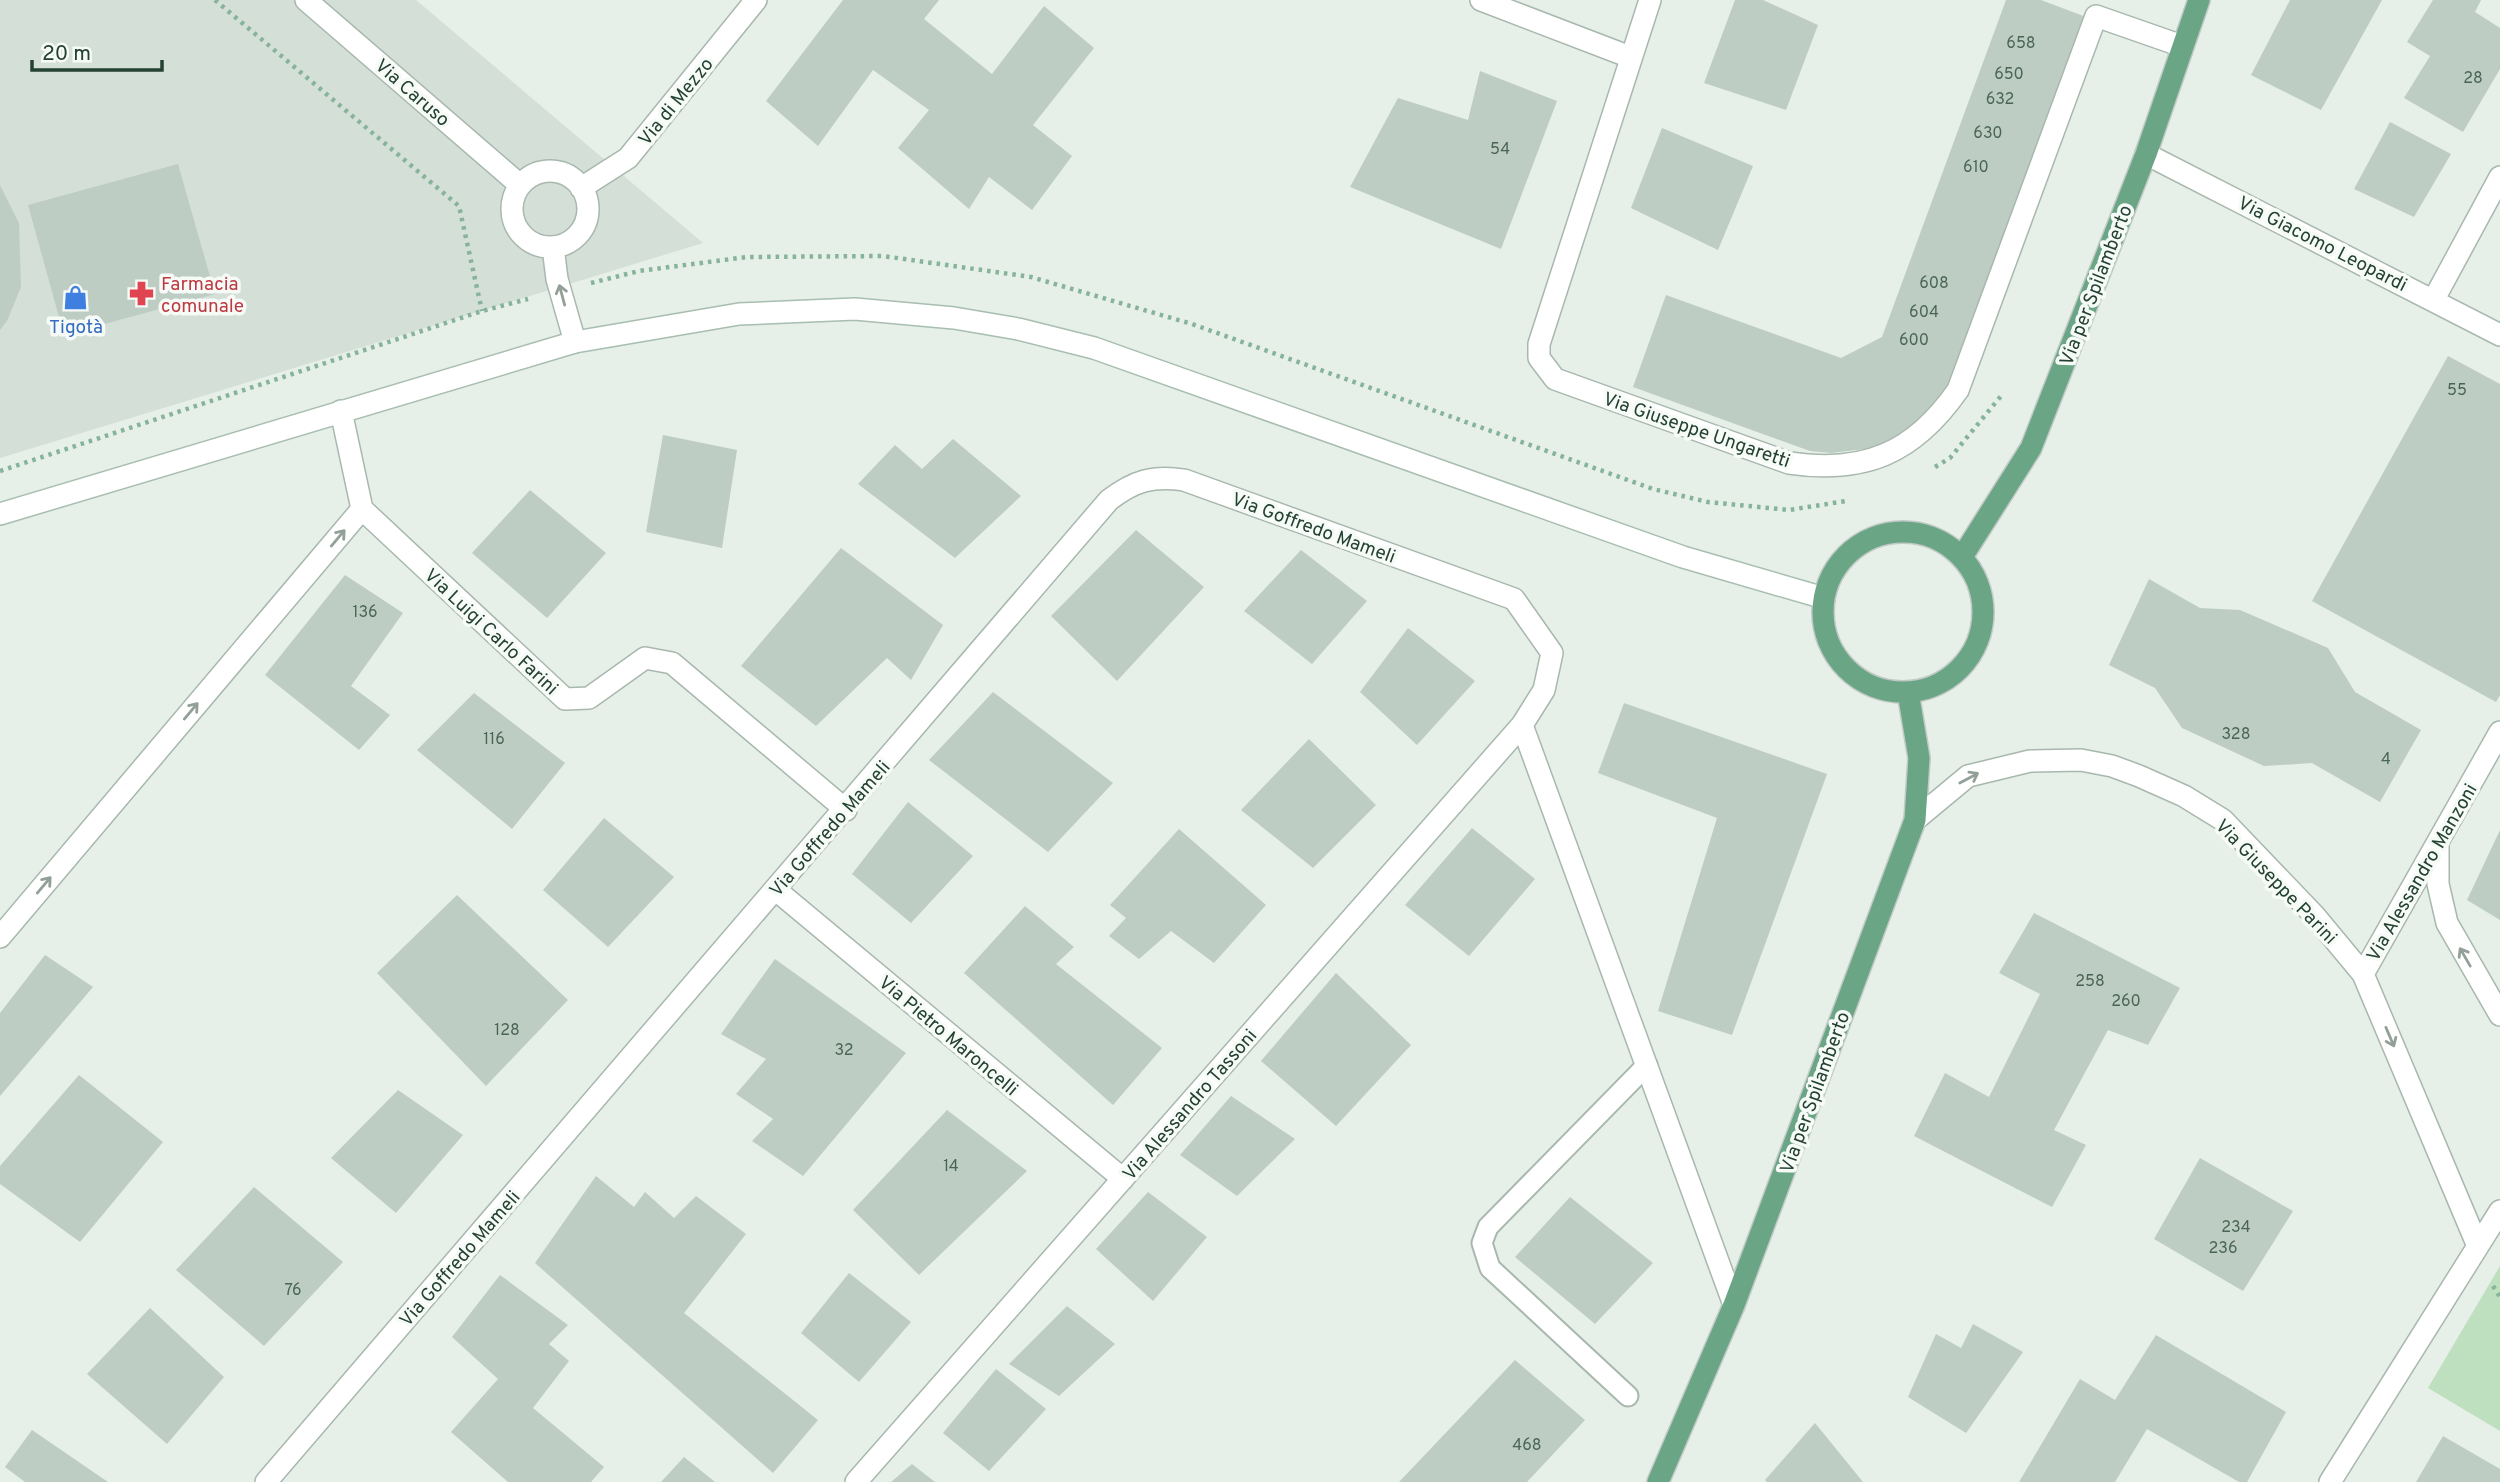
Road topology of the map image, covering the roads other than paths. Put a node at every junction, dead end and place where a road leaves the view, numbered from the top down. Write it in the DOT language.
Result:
graph roads {
  1 [pos="306,0"];
  2 [pos="756,0"];
  3 [pos="1481,0"];
  4 [pos="1650,0"];
  5 [pos="2199,0"];
  6 [pos="2182,46"];
  7 [pos="1630,57"];
  8 [pos="2146,154"];
  9 [pos="2500,177"];
  10 [pos="520,185"];
  11 [pos="581,188"];
  12 [pos="553,247"];
  13 [pos="2434,299"];
  14 [pos="2500,335"];
  15 [pos="575,342"];
  16 [pos="341,411"];
  17 [pos="362,509"];
  18 [pos="0,514"];
  19 [pos="1962,557"];
  20 [pos="1824,597"];
  21 [pos="1514,599"];
  22 [pos="1908,692"];
  23 [pos="1522,725"];
  24 [pos="2500,733"];
  25 [pos="846,810"];
  26 [pos="1915,820"];
  27 [pos="2438,842"];
  28 [pos="776,890"];
  29 [pos="0,937"];
  30 [pos="2363,974"];
  31 [pos="2500,1015"];
  32 [pos="1647,1065"];
  33 [pos="1123,1179"];
  34 [pos="2500,1211"];
  35 [pos="2477,1244"];
  36 [pos="1734,1305"];
  37 [pos="1628,1396"];
  38 [pos="266,1482"];
  39 [pos="856,1482"];
  40 [pos="1658,1482"];
  41 [pos="2330,1482"];
  1 -- 10 [label="street, Via Caruso"];
  2 -- 11 [label="street, Via di Mezzo"];
  3 -- 7 [label="street"];
  4 -- 7 [label="street, Via Giuseppe Ungaretti"];
  5 -- 6 [label="main road, Via per Spilamberto"];
  6 -- 7 [label="street, Via Giuseppe Ungaretti"];
  6 -- 8 [label="main road, Via per Spilamberto"];
  8 -- 13 [label="street, Via Giacomo Leopardi"];
  8 -- 19 [label="main road, Via per Spilamberto"];
  9 -- 13 [label="street"];
  10 -- 11 [label="street"];
  10 -- 12 [label="street"];
  11 -- 12 [label="street"];
  15 -- 12 [label="street, one-way"];
  13 -- 14 [label="street, Via Giacomo Leopardi"];
  15 -- 16 [label="street"];
  15 -- 20 [label="street"];
  16 -- 17 [label="street"];
  16 -- 18 [label="street"];
  17 -- 25 [label="street, Via Luigi Carlo Farini"];
  29 -- 17 [label="street, one-way"];
  19 -- 20 [label="main road"];
  19 -- 22 [label="main road"];
  20 -- 22 [label="main road"];
  21 -- 23 [label="street, Via Alessandro Tassoni"];
  21 -- 25 [label="street, Via Goffredo Mameli"];
  22 -- 26 [label="main road, Via per Spilamberto"];
  23 -- 32 [label="street"];
  23 -- 33 [label="street, Via Alessandro Tassoni"];
  24 -- 27 [label="street, Via Alessandro Manzoni"];
  25 -- 28 [label="street, Via Goffredo Mameli"];
  26 -- 30 [label="street, Via Giuseppe Parini, one-way"];
  26 -- 36 [label="main road, Via per Spilamberto"];
  27 -- 30 [label="street, Via Alessandro Manzoni"];
  31 -- 27 [label="street, one-way"];
  28 -- 33 [label="street, Via Pietro Maroncelli"];
  28 -- 38 [label="street, Via Goffredo Mameli"];
  30 -- 35 [label="street, Via Giuseppe Parini, one-way"];
  32 -- 36 [label="street"];
  32 -- 37 [label="lane"];
  33 -- 39 [label="street, Via Alessandro Tassoni"];
  34 -- 35 [label="street"];
  35 -- 41 [label="street"];
  36 -- 40 [label="main road, Via per Spilamberto"];
}
